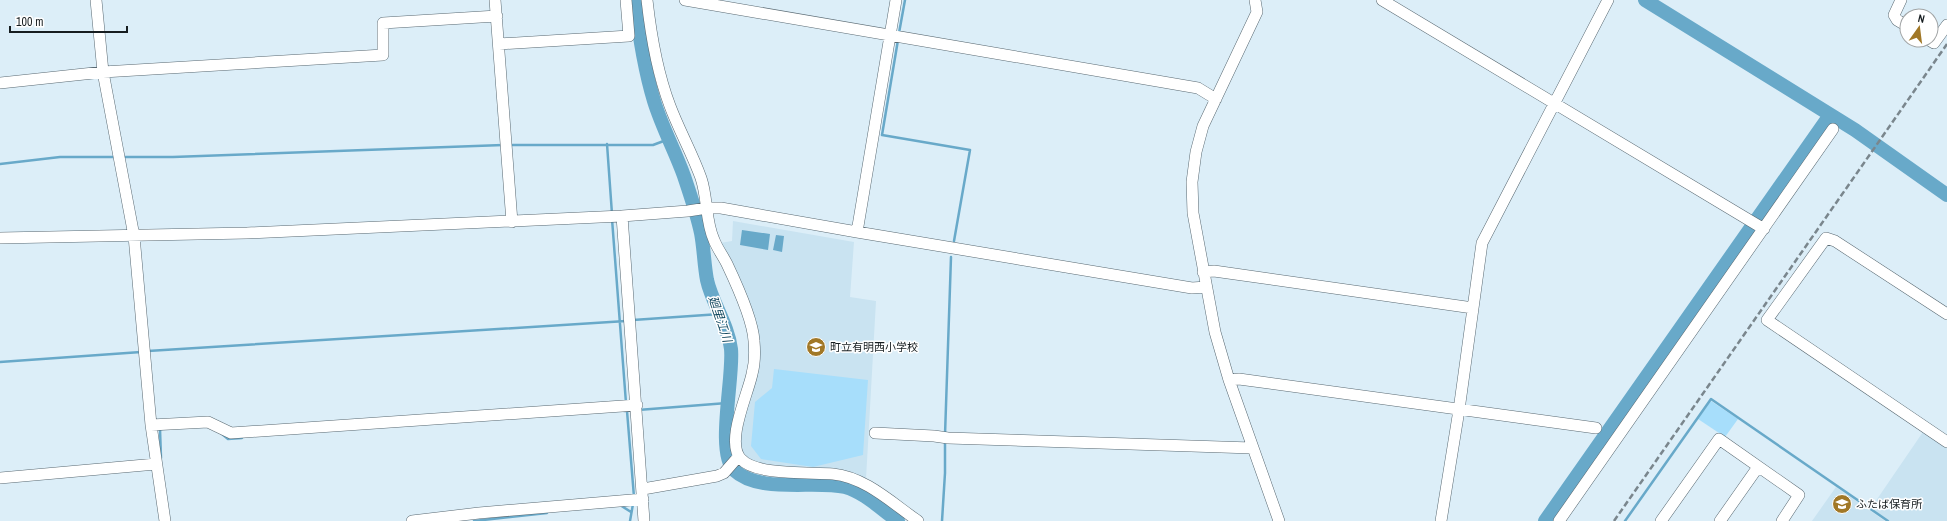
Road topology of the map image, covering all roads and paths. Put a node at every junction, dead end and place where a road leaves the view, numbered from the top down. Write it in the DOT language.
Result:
graph roads {
  1 [pos="96,0"];
  2 [pos="496,0"];
  3 [pos="626,0"];
  4 [pos="647,0"];
  5 [pos="685,0"];
  6 [pos="896,0"];
  7 [pos="1256,0"];
  8 [pos="1382,0"];
  9 [pos="1608,0"];
  10 [pos="1901,0"];
  11 [pos="497,16"];
  12 [pos="1899,22"];
  13 [pos="1947,25"];
  14 [pos="1939,36"];
  15 [pos="896,37"];
  16 [pos="499,44"];
  17 [pos="103,72"];
  18 [pos="0,83"];
  19 [pos="1216,99"];
  20 [pos="1555,104"];
  21 [pos="1833,129"];
  22 [pos="705,208"];
  23 [pos="615,217"];
  24 [pos="512,222"];
  25 [pos="1764,228"];
  26 [pos="857,232"];
  27 [pos="134,236"];
  28 [pos="0,238"];
  29 [pos="1204,272"];
  30 [pos="1206,287"];
  31 [pos="1473,308"];
  32 [pos="1947,314"];
  33 [pos="1229,380"];
  34 [pos="633,407"];
  35 [pos="1459,410"];
  36 [pos="151,425"];
  37 [pos="1596,428"];
  38 [pos="875,433"];
  39 [pos="1947,442"];
  40 [pos="1252,448"];
  41 [pos="738,457"];
  42 [pos="1758,466"];
  43 [pos="156,468"];
  44 [pos="0,478"];
  45 [pos="638,497"];
  46 [pos="165,521"];
  47 [pos="412,521"];
  48 [pos="644,521"];
  49 [pos="918,521"];
  50 [pos="1279,521"];
  51 [pos="1441,521"];
  52 [pos="1559,521"];
  53 [pos="1661,521"];
  54 [pos="1720,521"];
  55 [pos="1782,521"];
  1 -- 17 [label="street"];
  2 -- 11 [label="street"];
  3 -- 16 [label="street"];
  4 -- 22 [label="street"];
  5 -- 15 [label="street"];
  6 -- 15 [label="street"];
  7 -- 19 [label="street"];
  8 -- 20 [label="street"];
  9 -- 20 [label="street"];
  10 -- 12 [label="street"];
  11 -- 16 [label="street"];
  11 -- 17 [label="street"];
  13 -- 14 [label="street"];
  15 -- 19 [label="street"];
  15 -- 26 [label="street"];
  16 -- 24 [label="street"];
  17 -- 18 [label="street"];
  17 -- 27 [label="street"];
  19 -- 29 [label="street"];
  20 -- 25 [label="street"];
  20 -- 31 [label="street"];
  21 -- 25 [label="street"];
  22 -- 23 [label="street"];
  22 -- 26 [label="street"];
  22 -- 41 [label="street"];
  23 -- 24 [label="street"];
  23 -- 34 [label="street"];
  24 -- 27 [label="street"];
  25 -- 52 [label="street"];
  26 -- 30 [label="street"];
  27 -- 28 [label="street"];
  27 -- 36 [label="street"];
  29 -- 30 [label="street"];
  29 -- 31 [label="street"];
  30 -- 33 [label="street"];
  31 -- 35 [label="street"];
  32 -- 39 [label="street"];
  33 -- 35 [label="street"];
  33 -- 40 [label="street"];
  34 -- 36 [label="street"];
  34 -- 45 [label="street"];
  35 -- 37 [label="street"];
  35 -- 51 [label="street"];
  36 -- 43 [label="street"];
  38 -- 40 [label="street"];
  40 -- 50 [label="street"];
  41 -- 45 [label="street"];
  41 -- 49 [label="street"];
  42 -- 53 [label="street"];
  42 -- 54 [label="street"];
  42 -- 55 [label="street"];
  43 -- 44 [label="street"];
  43 -- 46 [label="street"];
  45 -- 47 [label="street"];
  45 -- 48 [label="street"];
}
